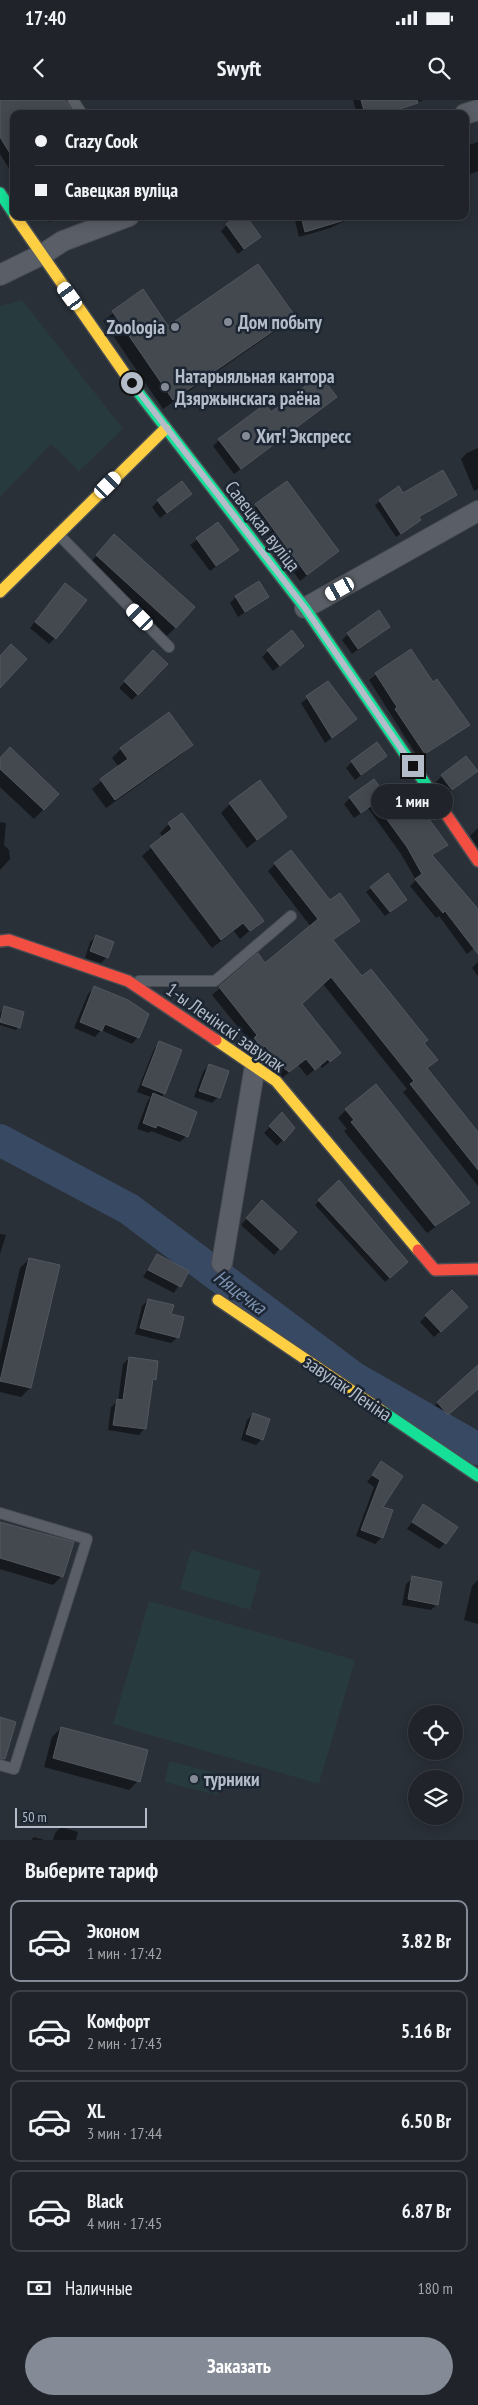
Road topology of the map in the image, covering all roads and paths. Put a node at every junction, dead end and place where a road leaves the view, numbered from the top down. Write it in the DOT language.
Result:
graph roads {
  1 [pos="0,192"];
  2 [pos="10,208"];
  3 [pos="18,220"];
  4 [pos="115,220"];
  5 [pos="43,254"];
  6 [pos="0,275"];
  7 [pos="165,429"];
  8 [pos="478,511"];
  9 [pos="58,535"];
  10 [pos="0,592"];
  11 [pos="305,608"];
  12 [pos="169,647"];
  13 [pos="478,861"];
  14 [pos="291,916"];
  15 [pos="0,941"];
  16 [pos="128,981"];
  17 [pos="255,1066"];
  18 [pos="222,1263"];
  19 [pos="478,1269"];
  20 [pos="218,1300"];
  21 [pos="478,1476"];
  22 [pos="0,1513"];
  23 [pos="0,1765"];
  1 -- 2 [label="street, Савецкая вуліца"];
  3 -- 5 [label="street, Савецкая вуліца"];
  4 -- 5 [label="street"];
  5 -- 6 [label="street"];
  5 -- 7 [label="street, Савецкая вуліца"];
  7 -- 9 [label="street"];
  7 -- 11 [label="street, Савецкая вуліца"];
  8 -- 11 [label="street"];
  9 -- 10 [label="street"];
  9 -- 12 [label="lane"];
  11 -- 13 [label="street, Савецкая вуліца"];
  14 -- 16 [label="lane"];
  15 -- 16 [label="street, 1-ы Ленінскі завулак"];
  16 -- 17 [label="street, 1-ы Ленінскі завулак"];
  17 -- 18 [label="street"];
  17 -- 19 [label="street, 1-ы Ленінскі завулак"];
  20 -- 21 [label="street, завулак Леніна"];
  22 -- 23 [label="lane"];
}
